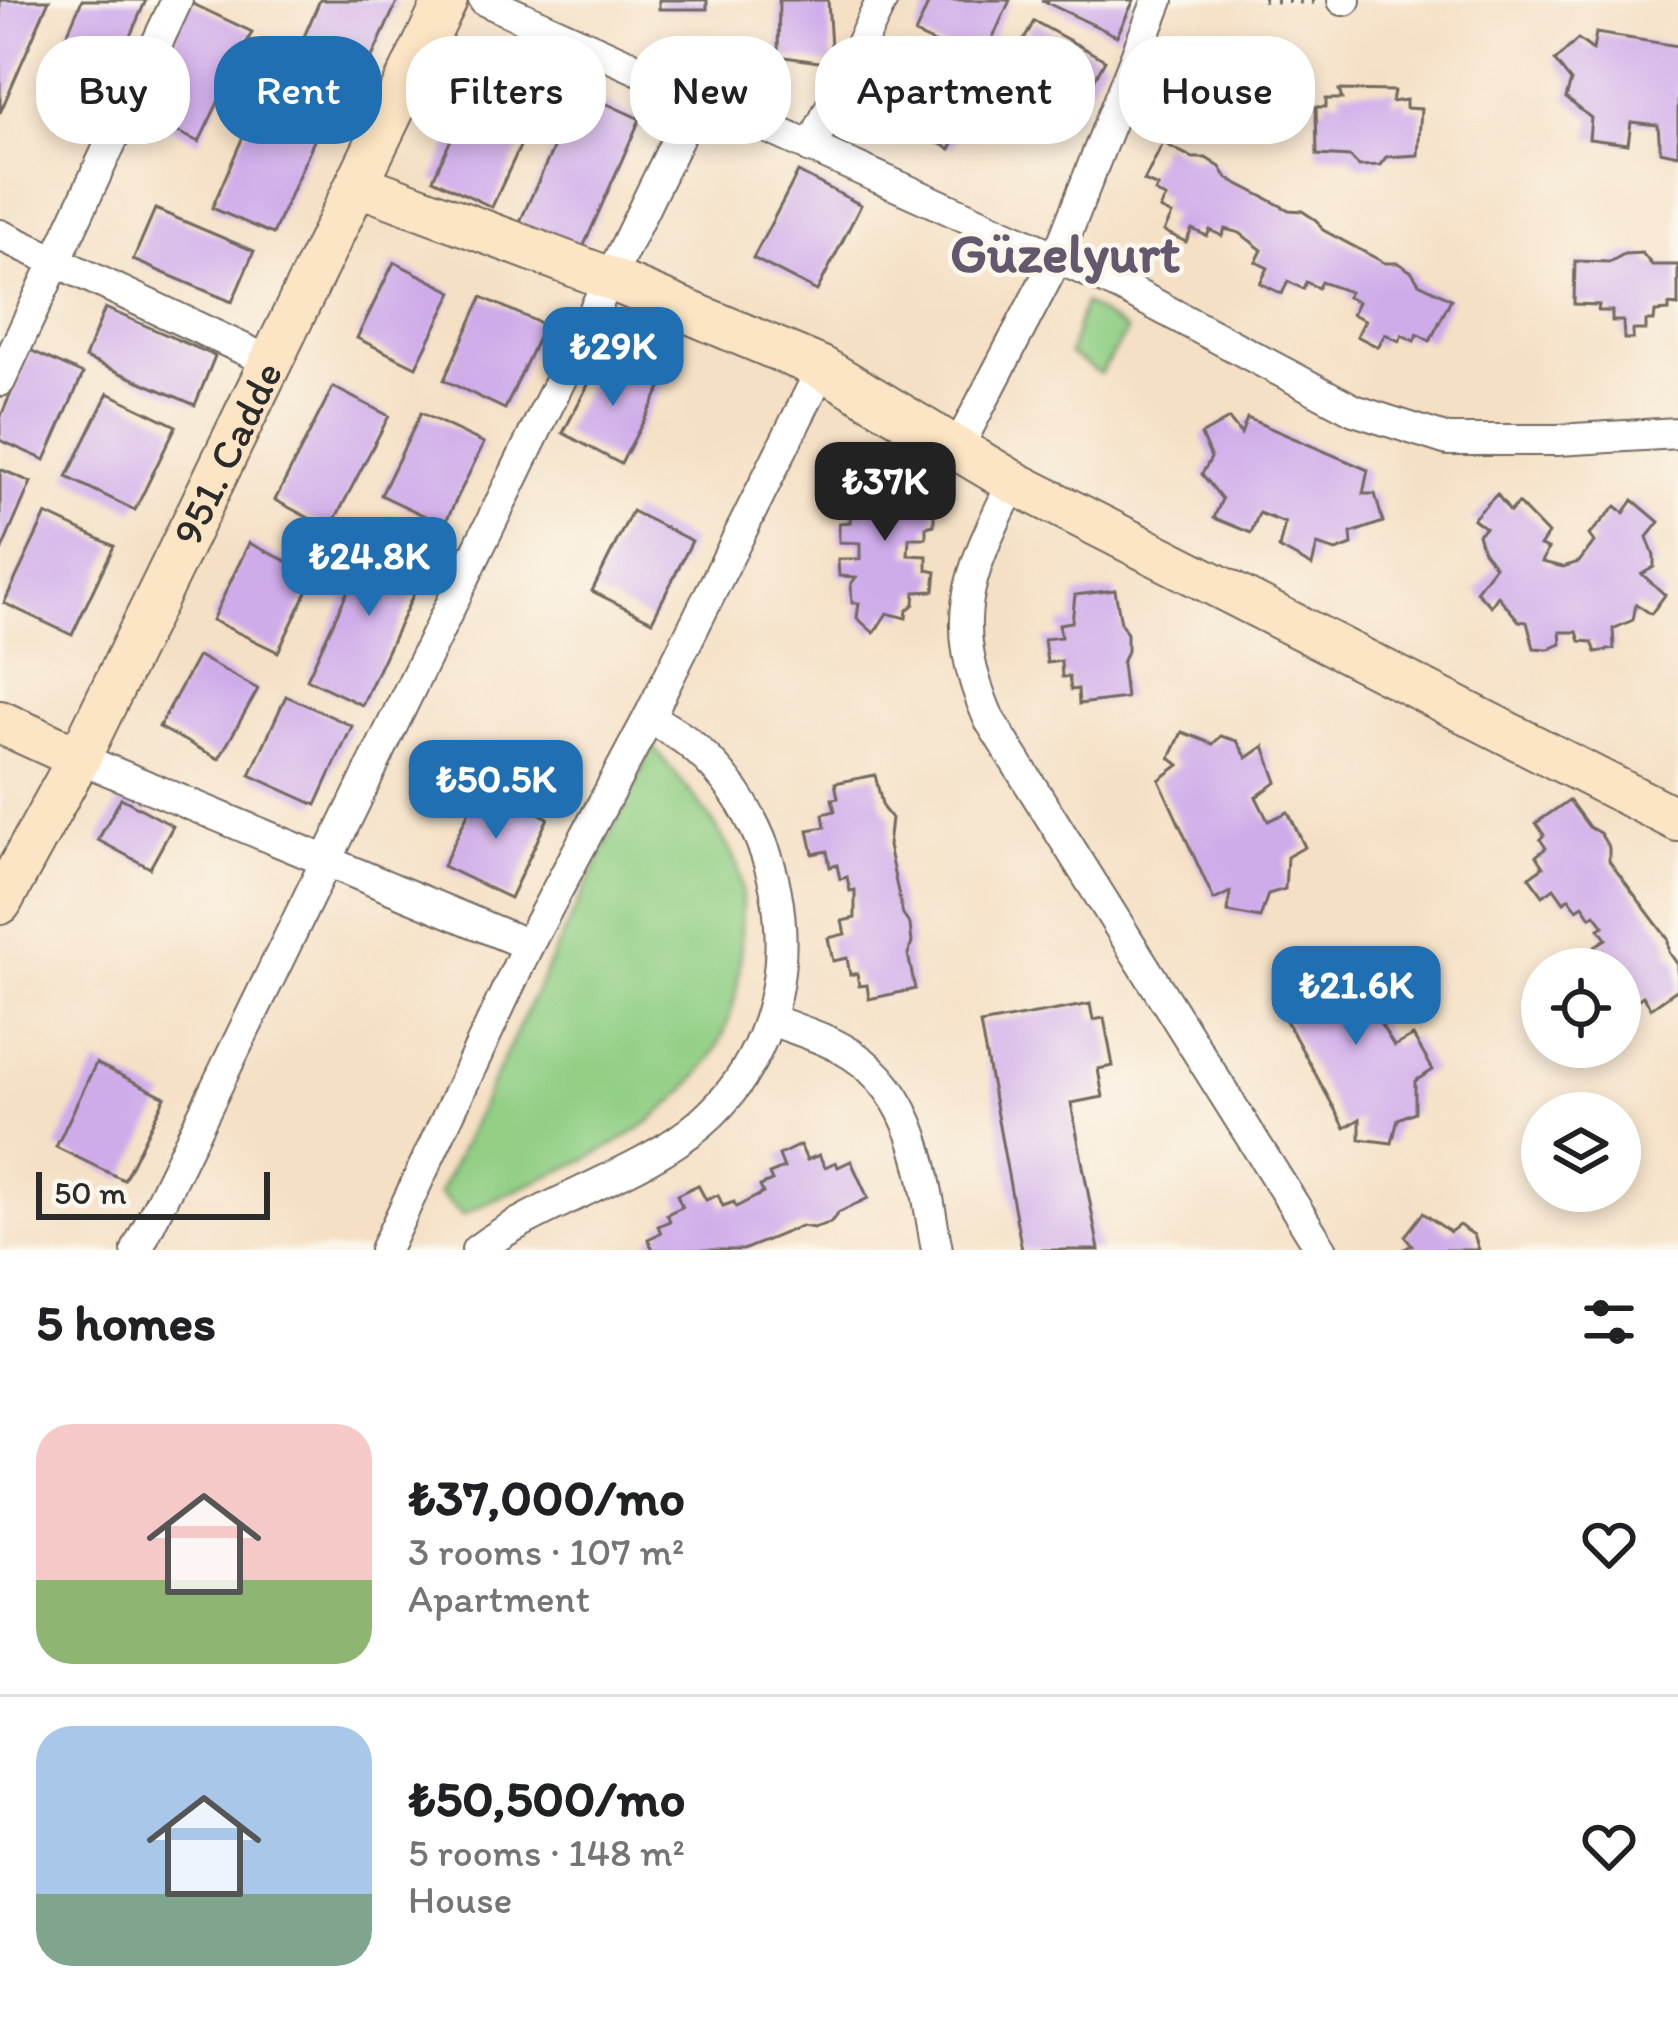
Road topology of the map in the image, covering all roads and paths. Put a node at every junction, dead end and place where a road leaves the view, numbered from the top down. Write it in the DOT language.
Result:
graph roads {
  1 [pos="177,0"];
  2 [pos="446,0"];
  3 [pos="484,0"];
  4 [pos="882,0"];
  5 [pos="1158,0"];
  6 [pos="1263,0"];
  7 [pos="1344,0"];
  8 [pos="630,66"];
  9 [pos="791,139"];
  10 [pos="675,144"];
  11 [pos="811,148"];
  12 [pos="357,184"];
  13 [pos="0,235"];
  14 [pos="1056,260"];
  15 [pos="58,262"];
  16 [pos="608,278"];
  17 [pos="271,362"];
  18 [pos="822,368"];
  19 [pos="0,381"];
  20 [pos="1678,433"];
  21 [pos="956,451"];
  22 [pos="1012,482"];
  23 [pos="649,717"];
  24 [pos="0,722"];
  25 [pos="79,758"];
  26 [pos="1678,820"];
  27 [pos="326,864"];
  28 [pos="0,903"];
  29 [pos="528,945"];
  30 [pos="772,1020"];
  31 [pos="137,1250"];
  32 [pos="385,1250"];
  33 [pos="477,1250"];
  34 [pos="938,1250"];
  35 [pos="1322,1250"];
  1 -- 15 [label="street"];
  2 -- 12 [label="street, 951. Cadde"];
  3 -- 8 [label="street"];
  4 -- 11 [label="street"];
  5 -- 14 [label="street"];
  6 -- 7 [label="path"];
  9 -- 11 [label="street"];
  10 -- 16 [label="street"];
  11 -- 14 [label="street"];
  12 -- 16 [label="street"];
  12 -- 17 [label="street, 951. Cadde"];
  13 -- 15 [label="street"];
  14 -- 20 [label="street"];
  14 -- 21 [label="street"];
  15 -- 17 [label="street"];
  15 -- 19 [label="street"];
  16 -- 18 [label="street"];
  16 -- 27 [label="street"];
  17 -- 25 [label="street, 951. Cadde"];
  18 -- 21 [label="street"];
  18 -- 23 [label="street"];
  21 -- 22 [label="street"];
  22 -- 26 [label="street"];
  22 -- 35 [label="street"];
  23 -- 29 [label="street"];
  23 -- 30 [label="street"];
  24 -- 25 [label="street"];
  25 -- 27 [label="street"];
  25 -- 28 [label="street, 951. Cadde"];
  27 -- 29 [label="street"];
  27 -- 31 [label="street"];
  29 -- 32 [label="street"];
  30 -- 33 [label="street"];
  30 -- 34 [label="street"];
}
